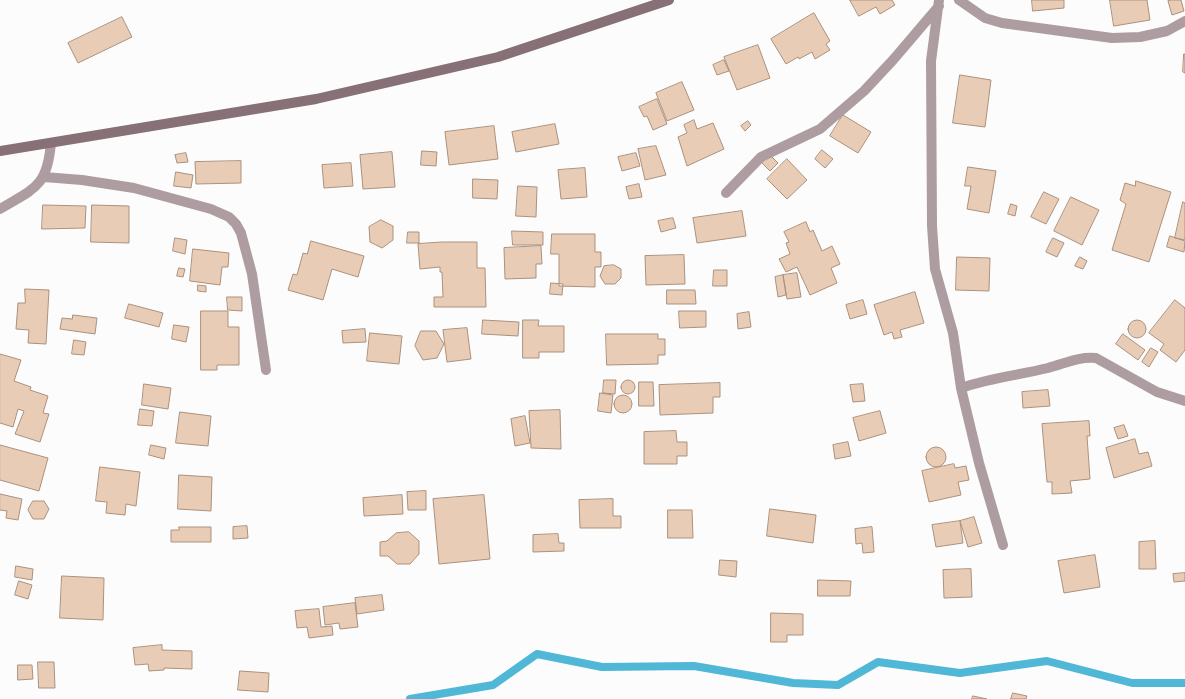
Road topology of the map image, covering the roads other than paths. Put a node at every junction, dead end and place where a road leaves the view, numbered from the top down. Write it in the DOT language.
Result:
graph roads {
  1 [pos="669,0"];
  2 [pos="959,0"];
  3 [pos="939,3"];
  4 [pos="1185,21"];
  5 [pos="51,143"];
  6 [pos="0,151"];
  7 [pos="44,177"];
  8 [pos="726,193"];
  9 [pos="0,209"];
  10 [pos="266,370"];
  11 [pos="961,388"];
  12 [pos="1185,401"];
  13 [pos="1003,545"];
  1 -- 5 [label="main road"];
  2 -- 4 [label="street"];
  3 -- 8 [label="street"];
  3 -- 11 [label="street"];
  5 -- 6 [label="main road"];
  5 -- 7 [label="street"];
  7 -- 9 [label="street"];
  7 -- 10 [label="street"];
  11 -- 12 [label="street"];
  11 -- 13 [label="street"];
}
